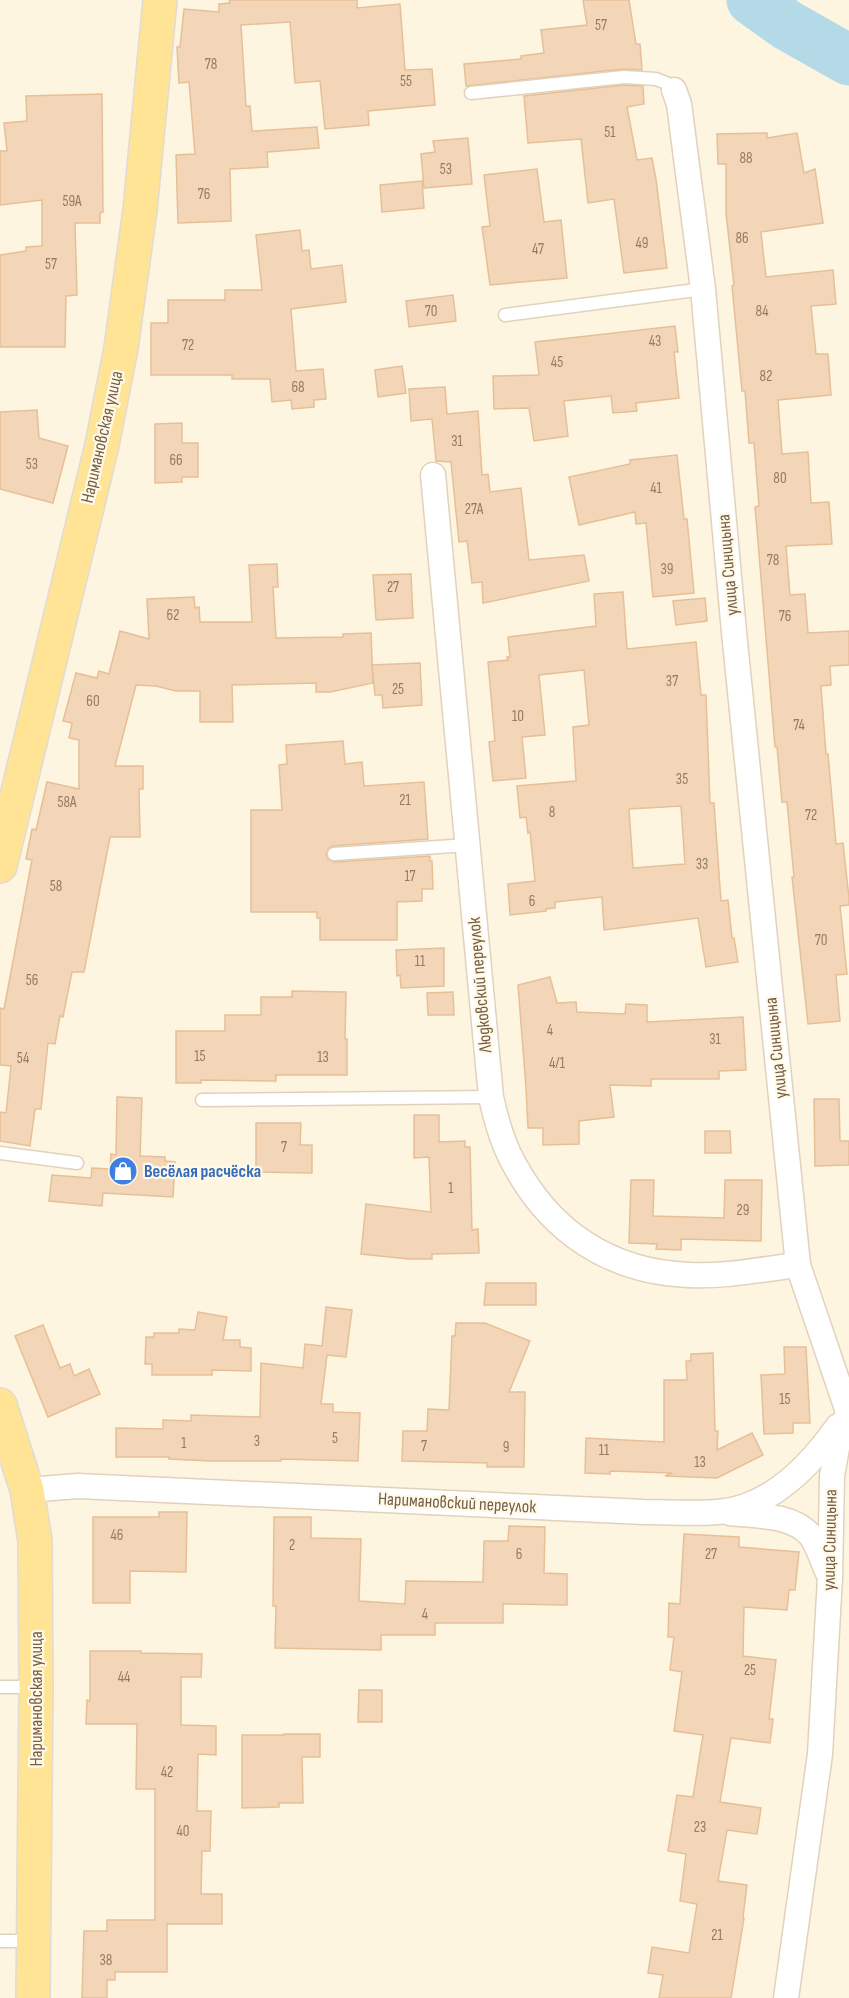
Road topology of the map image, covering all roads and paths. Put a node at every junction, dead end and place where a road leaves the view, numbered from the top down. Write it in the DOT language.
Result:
graph roads {
  1 [pos="160,0"];
  2 [pos="674,90"];
  3 [pos="471,93"];
  4 [pos="703,290"];
  5 [pos="505,315"];
  6 [pos="433,475"];
  7 [pos="468,845"];
  8 [pos="334,854"];
  9 [pos="0,866"];
  10 [pos="491,1097"];
  11 [pos="202,1100"];
  12 [pos="0,1153"];
  13 [pos="76,1163"];
  14 [pos="798,1265"];
  15 [pos="0,1405"];
  16 [pos="849,1411"];
  17 [pos="27,1490"];
  18 [pos="719,1512"];
  19 [pos="830,1578"];
  20 [pos="0,1687"];
  21 [pos="36,1687"];
  22 [pos="0,1941"];
  23 [pos="34,1941"];
  24 [pos="33,1998"];
  25 [pos="786,1998"];
  1 -- 9 [label="main road, Наримановская улица"];
  2 -- 3 [label="lane"];
  2 -- 4 [label="street, улица Синицына"];
  4 -- 5 [label="lane"];
  4 -- 14 [label="street, улица Синицына"];
  6 -- 7 [label="street, Людковский переулок"];
  7 -- 8 [label="lane"];
  7 -- 10 [label="street, Людковский переулок"];
  10 -- 11 [label="lane"];
  10 -- 14 [label="street, Людковский переулок"];
  12 -- 13 [label="lane"];
  14 -- 16 [label="street, улица Синицына"];
  15 -- 17 [label="main road, Наримановская улица"];
  16 -- 18 [label="street, Наримановский переулок"];
  16 -- 19 [label="street, улица Синицына"];
  17 -- 18 [label="street, Наримановский переулок"];
  17 -- 21 [label="main road, Наримановская улица"];
  18 -- 19 [label="street"];
  19 -- 25 [label="street, улица Синицына"];
  20 -- 21 [label="lane"];
  21 -- 23 [label="main road, Наримановская улица"];
  22 -- 23 [label="lane"];
  23 -- 24 [label="main road, Наримановская улица"];
}
